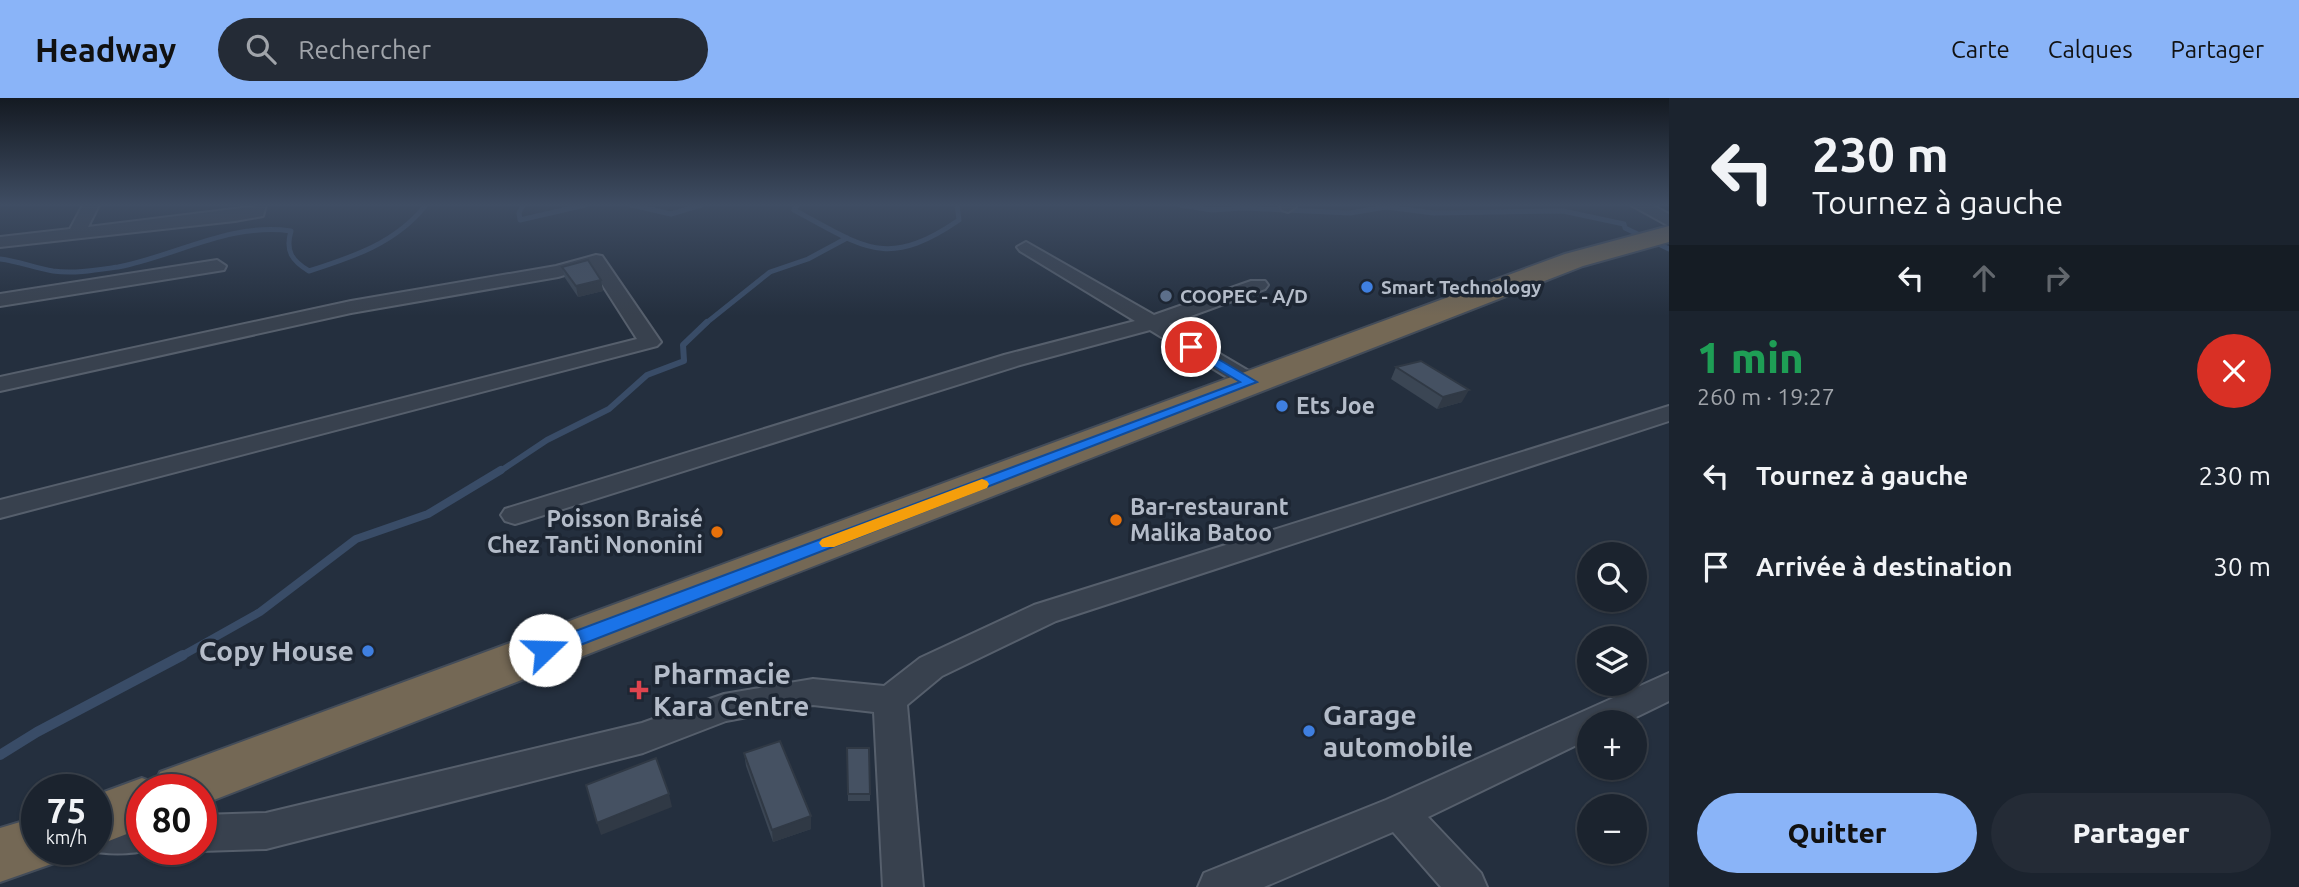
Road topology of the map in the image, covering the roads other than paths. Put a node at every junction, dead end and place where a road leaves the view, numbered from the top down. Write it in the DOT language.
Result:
graph roads {
  1 [pos="1619,242"];
  2 [pos="1026,247"];
  3 [pos="217,266"];
  4 [pos="1258,285"];
  5 [pos="0,300"];
  6 [pos="1152,323"];
  7 [pos="1251,382"];
  8 [pos="0,384"];
  9 [pos="1669,412"];
  10 [pos="0,509"];
  11 [pos="515,515"];
  12 [pos="1669,686"];
  13 [pos="890,700"];
  14 [pos="1617,710"];
  15 [pos="1577,729"];
  16 [pos="217,775"];
  17 [pos="1399,812"];
  18 [pos="217,833"];
  19 [pos="21,848"];
  20 [pos="0,855"];
  21 [pos="1223,886"];
  22 [pos="903,887"];
  23 [pos="1466,887"];
  1 -- 7 [label="highway"];
  2 -- 6 [label="street"];
  3 -- 5 [label="street"];
  4 -- 6 [label="street"];
  6 -- 7 [label="street"];
  6 -- 11 [label="street"];
  7 -- 16 [label="highway"];
  8 -- 10 [label="street"];
  9 -- 13 [label="street"];
  12 -- 14 [label="street"];
  13 -- 18 [label="street"];
  13 -- 22 [label="street"];
  15 -- 17 [label="street"];
  17 -- 21 [label="street"];
  17 -- 23 [label="street"];
  19 -- 20 [label="highway"];
}
